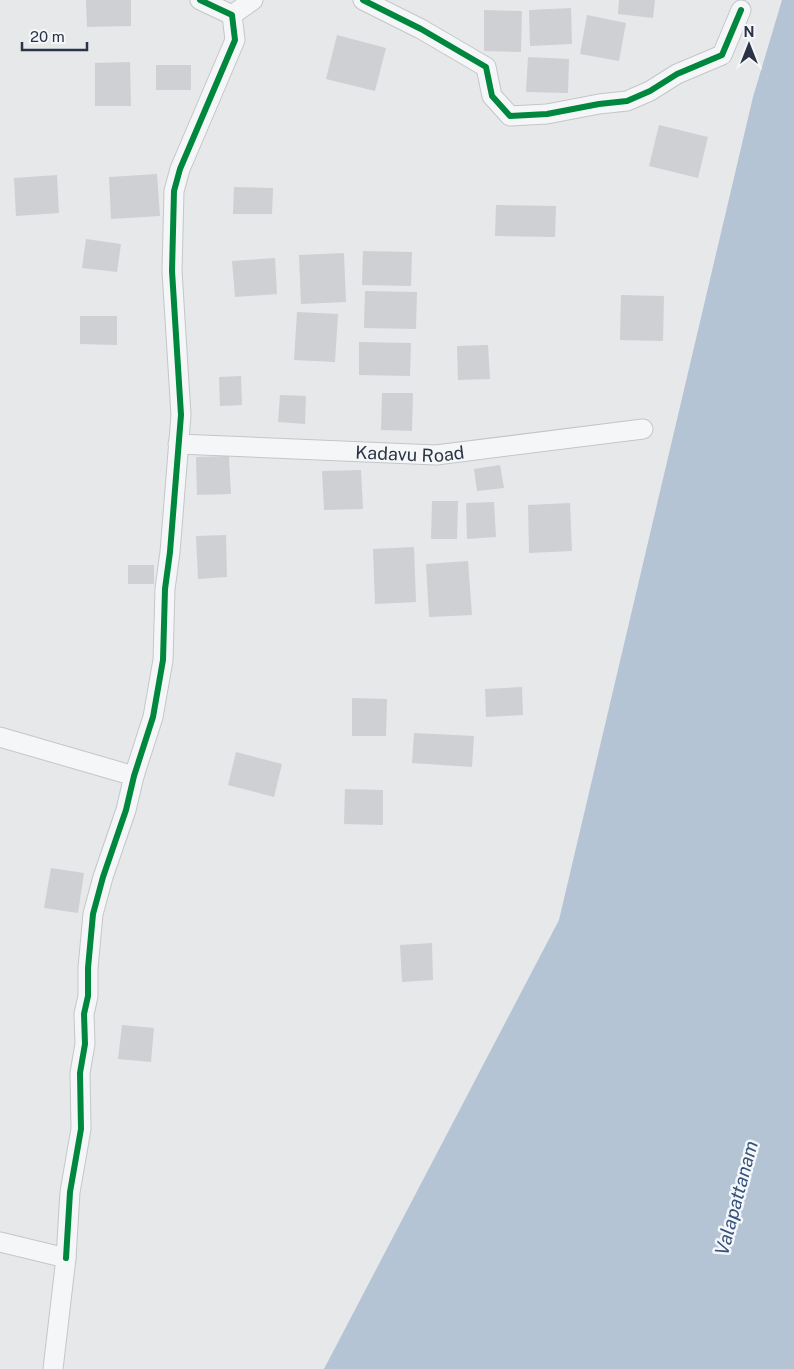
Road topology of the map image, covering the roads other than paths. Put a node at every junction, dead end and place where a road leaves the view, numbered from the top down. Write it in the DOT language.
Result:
graph roads {
  1 [pos="200,0"];
  2 [pos="253,0"];
  3 [pos="363,0"];
  4 [pos="739,4"];
  5 [pos="232,15"];
  6 [pos="643,428"];
  7 [pos="178,444"];
  8 [pos="0,737"];
  9 [pos="134,776"];
  10 [pos="0,1242"];
  11 [pos="66,1258"];
  12 [pos="53,1369"];
  1 -- 5 [label="street"];
  2 -- 5 [label="street"];
  3 -- 4 [label="street"];
  5 -- 7 [label="street"];
  6 -- 7 [label="street, Kadavu Road"];
  7 -- 9 [label="street"];
  8 -- 9 [label="street"];
  9 -- 11 [label="street"];
  10 -- 11 [label="street"];
  11 -- 12 [label="street"];
}
